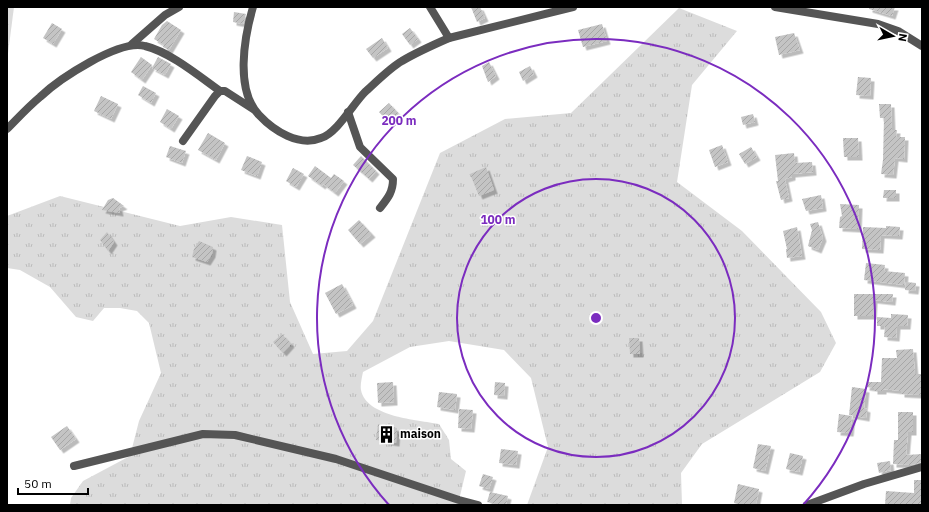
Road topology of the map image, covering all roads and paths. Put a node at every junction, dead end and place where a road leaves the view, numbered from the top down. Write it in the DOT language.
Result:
graph roads {
  1 [pos="179,7"];
  2 [pos="253,7"];
  3 [pos="430,7"];
  4 [pos="573,7"];
  5 [pos="775,7"];
  6 [pos="449,38"];
  7 [pos="132,44"];
  8 [pos="922,46"];
  9 [pos="220,91"];
  10 [pos="255,111"];
  11 [pos="348,112"];
  12 [pos="7,129"];
  13 [pos="183,141"];
  14 [pos="380,208"];
  15 [pos="74,466"];
  16 [pos="922,467"];
  17 [pos="478,505"];
  18 [pos="807,505"];
  1 -- 7 [label="street"];
  2 -- 10 [label="street"];
  3 -- 6 [label="street"];
  4 -- 6 [label="street"];
  5 -- 8 [label="street"];
  6 -- 11 [label="street"];
  7 -- 9 [label="street"];
  7 -- 12 [label="street"];
  9 -- 10 [label="street"];
  9 -- 13 [label="street"];
  10 -- 11 [label="street"];
  11 -- 14 [label="street"];
  15 -- 17 [label="street"];
  16 -- 18 [label="street"];
}
